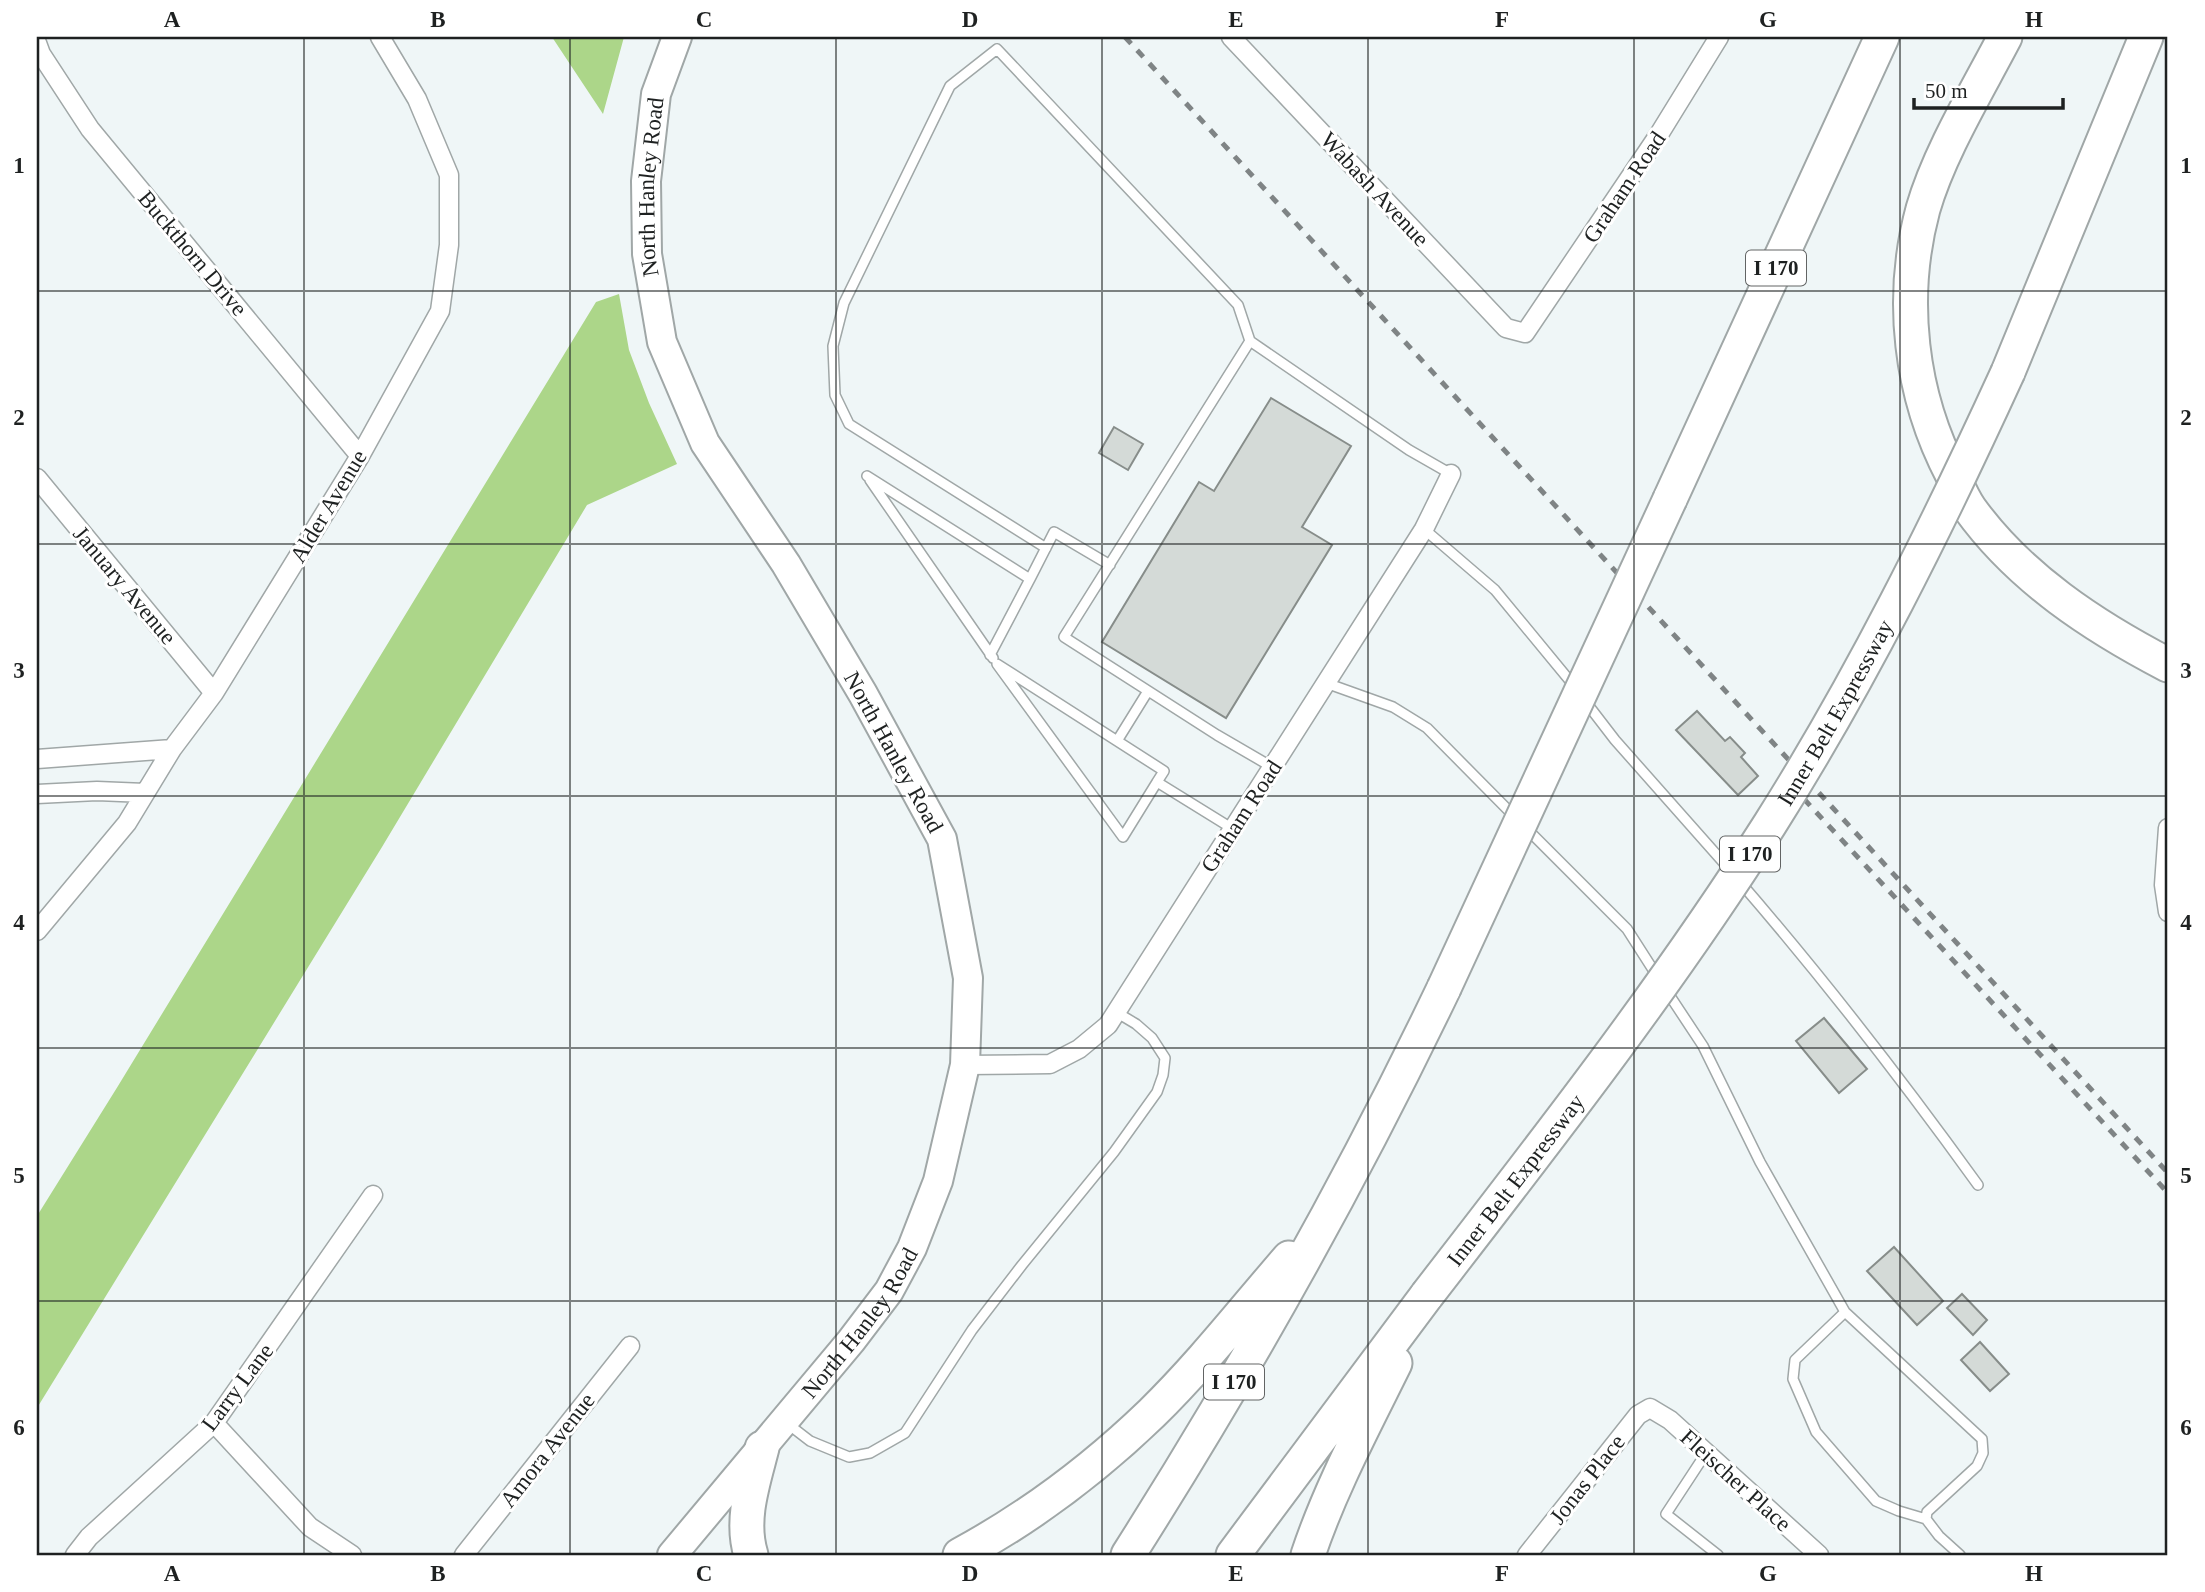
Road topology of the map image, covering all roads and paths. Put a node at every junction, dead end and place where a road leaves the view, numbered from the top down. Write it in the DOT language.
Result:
graph roads {
  1 [pos="380,37"];
  2 [pos="677,37"];
  3 [pos="1231,37"];
  4 [pos="1719,37"];
  5 [pos="1882,37"];
  6 [pos="2005,37"];
  7 [pos="2028,37"];
  8 [pos="2146,37"];
  9 [pos="37,43"];
  10 [pos="1525,333"];
  11 [pos="1250,341"];
  12 [pos="360,456"];
  13 [pos="1451,474"];
  14 [pos="37,478"];
  15 [pos="1424,529"];
  16 [pos="1046,548"];
  17 [pos="1110,565"];
  18 [pos="1030,579"];
  19 [pos="2168,643"];
  20 [pos="990,655"];
  21 [pos="997,664"];
  22 [pos="2168,665"];
  23 [pos="1326,683"];
  24 [pos="1148,691"];
  25 [pos="214,693"];
  26 [pos="1118,741"];
  27 [pos="172,749"];
  28 [pos="37,759"];
  29 [pos="1272,767"];
  30 [pos="1157,782"];
  31 [pos="145,793"];
  32 [pos="37,794"];
  33 [pos="2168,828"];
  34 [pos="1233,830"];
  35 [pos="2168,912"];
  36 [pos="37,931"];
  37 [pos="1116,1012"];
  38 [pos="965,1065"];
  39 [pos="1978,1185"];
  40 [pos="373,1195"];
  41 [pos="1334,1205"];
  42 [pos="1427,1296"];
  43 [pos="1845,1312"];
  44 [pos="630,1346"];
  45 [pos="1650,1408"];
  46 [pos="784,1422"];
  47 [pos="214,1423"];
  48 [pos="762,1448"];
  49 [pos="1706,1453"];
  50 [pos="1926,1518"];
  51 [pos="75,1555"];
  52 [pos="352,1555"];
  53 [pos="464,1555"];
  54 [pos="672,1555"];
  55 [pos="751,1555"];
  56 [pos="960,1555"];
  57 [pos="1128,1555"];
  58 [pos="1233,1555"];
  59 [pos="1308,1555"];
  60 [pos="1527,1555"];
  61 [pos="1718,1555"];
  62 [pos="1819,1555"];
  63 [pos="1960,1555"];
  1 -- 12 [label="street, Alder Avenue"];
  2 -- 38 [label="main road, North Hanley Road"];
  3 -- 10 [label="street, Wabash Avenue"];
  4 -- 10 [label="street, Graham Road"];
  5 -- 41 [label="highway, I 170, bridge"];
  6 -- 22 [label="highway"];
  7 -- 19 [label="highway"];
  8 -- 42 [label="highway, Inner Belt Expressway / I 170, bridge"];
  9 -- 12 [label="street, Buckthorn Drive"];
  11 -- 13 [label="lane"];
  11 -- 16 [label="lane"];
  11 -- 17 [label="lane"];
  12 -- 25 [label="street, Alder Avenue"];
  13 -- 15 [label="street, Graham Road"];
  14 -- 25 [label="street, January Avenue"];
  15 -- 23 [label="street, Graham Road"];
  15 -- 39 [label="lane"];
  16 -- 17 [label="lane"];
  16 -- 18 [label="lane"];
  17 -- 24 [label="lane"];
  18 -- 20 [label="lane"];
  18 -- 20 [label="lane"];
  20 -- 21 [label="lane"];
  21 -- 26 [label="lane"];
  21 -- 30 [label="lane"];
  23 -- 29 [label="street, Graham Road"];
  23 -- 43 [label="lane"];
  24 -- 26 [label="lane"];
  24 -- 29 [label="lane"];
  25 -- 27 [label="street, Alder Avenue"];
  26 -- 30 [label="lane"];
  27 -- 28 [label="street"];
  27 -- 31 [label="street, Alder Avenue"];
  29 -- 34 [label="street, Graham Road"];
  30 -- 34 [label="lane"];
  31 -- 32 [label="street"];
  31 -- 36 [label="street, Alder Avenue"];
  33 -- 35 [label="street"];
  34 -- 37 [label="street, Graham Road"];
  37 -- 38 [label="street, Graham Road"];
  37 -- 46 [label="lane"];
  38 -- 46 [label="main road, North Hanley Road"];
  40 -- 47 [label="street, Larry Lane"];
  41 -- 56 [label="highway"];
  41 -- 57 [label="highway, I 170"];
  42 -- 58 [label="highway, Inner Belt Expressway / I 170"];
  42 -- 59 [label="highway"];
  43 -- 50 [label="lane"];
  43 -- 50 [label="lane"];
  44 -- 53 [label="street, Amora Avenue"];
  45 -- 49 [label="street, Fleischer Place"];
  45 -- 60 [label="street, Jonas Place"];
  46 -- 48 [label="main road, North Hanley Road"];
  47 -- 51 [label="street, Larry Lane"];
  47 -- 52 [label="street"];
  48 -- 54 [label="main road, North Hanley Road"];
  48 -- 55 [label="highway"];
  49 -- 61 [label="lane"];
  49 -- 62 [label="street, Fleischer Place"];
  50 -- 63 [label="lane"];
}
